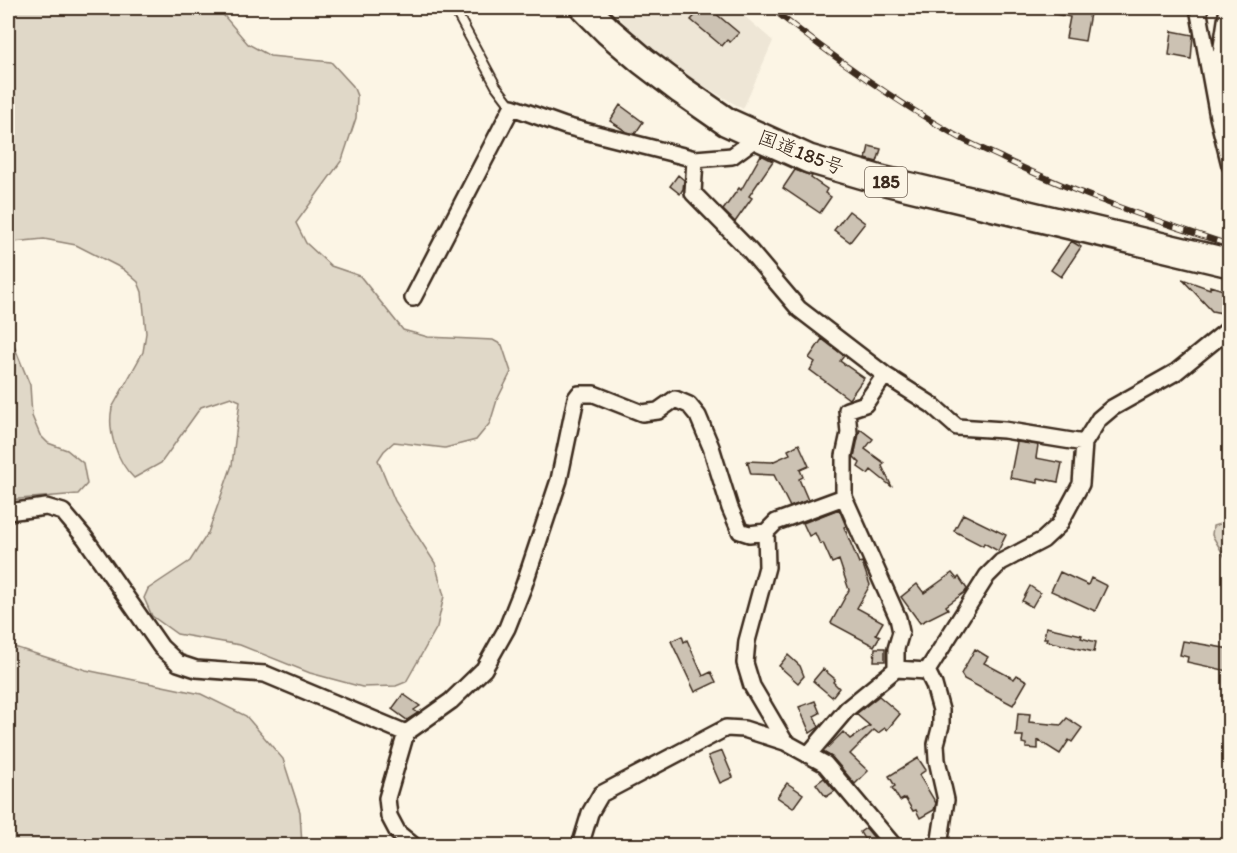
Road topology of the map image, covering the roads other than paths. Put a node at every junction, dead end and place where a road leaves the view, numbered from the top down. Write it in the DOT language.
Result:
graph roads {
  1 [pos="454,8"];
  2 [pos="585,8"];
  3 [pos="1198,8"];
  4 [pos="1228,8"];
  5 [pos="1230,73"];
  6 [pos="1212,81"];
  7 [pos="512,107"];
  8 [pos="1218,117"];
  9 [pos="758,137"];
  10 [pos="695,159"];
  11 [pos="1230,165"];
  12 [pos="1230,263"];
  13 [pos="413,298"];
  14 [pos="1230,328"];
  15 [pos="885,375"];
  16 [pos="1084,443"];
  17 [pos="844,497"];
  18 [pos="8,512"];
  19 [pos="766,532"];
  20 [pos="896,669"];
  21 [pos="927,671"];
  22 [pos="406,733"];
  23 [pos="785,742"];
  24 [pos="808,755"];
  25 [pos="414,846"];
  26 [pos="580,846"];
  27 [pos="894,846"];
  28 [pos="939,846"];
  1 -- 7 [label="lane"];
  2 -- 9 [label="highway, 国道185号 / 185"];
  3 -- 6 [label="street"];
  4 -- 6 [label="street"];
  5 -- 8 [label="street"];
  6 -- 8 [label="street"];
  7 -- 10 [label="street"];
  7 -- 13 [label="street"];
  8 -- 11 [label="street"];
  9 -- 10 [label="street"];
  9 -- 12 [label="highway, 国道185号 / 185"];
  10 -- 15 [label="street"];
  14 -- 16 [label="street"];
  15 -- 16 [label="street"];
  15 -- 17 [label="street"];
  16 -- 21 [label="street"];
  17 -- 19 [label="street"];
  17 -- 20 [label="street"];
  18 -- 22 [label="street"];
  19 -- 22 [label="street"];
  19 -- 23 [label="street"];
  20 -- 21 [label="street"];
  20 -- 24 [label="street"];
  21 -- 28 [label="street"];
  22 -- 25 [label="street"];
  23 -- 24 [label="street"];
  23 -- 26 [label="street"];
  24 -- 27 [label="street"];
}
